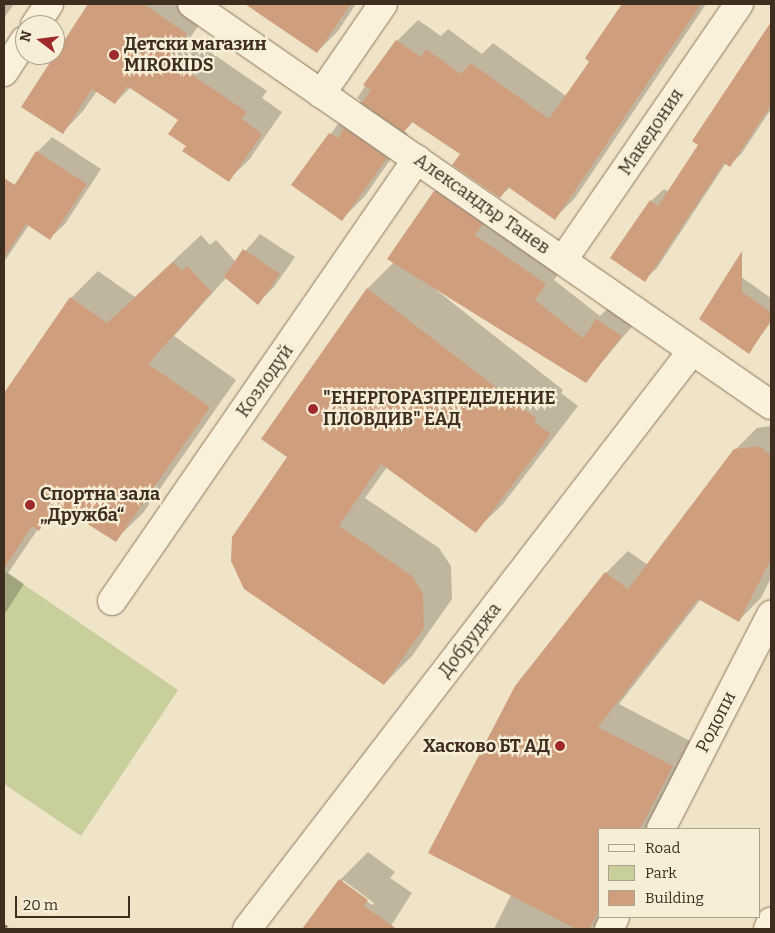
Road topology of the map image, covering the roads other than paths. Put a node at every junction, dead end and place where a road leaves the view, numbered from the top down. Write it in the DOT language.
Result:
graph roads {
  1 [pos="49,4"];
  2 [pos="192,4"];
  3 [pos="383,4"];
  4 [pos="739,4"];
  5 [pos="42,15"];
  6 [pos="15,55"];
  7 [pos="4,72"];
  8 [pos="321,94"];
  9 [pos="417,160"];
  10 [pos="563,260"];
  11 [pos="692,351"];
  12 [pos="771,405"];
  13 [pos="112,601"];
  14 [pos="771,615"];
  15 [pos="662,828"];
  16 [pos="615,918"];
  17 [pos="771,922"];
  18 [pos="247,929"];
  19 [pos="609,929"];
  20 [pos="768,929"];
  1 -- 5 [label="street"];
  2 -- 8 [label="street, Александър Танев"];
  3 -- 8 [label="street"];
  4 -- 10 [label="street, Македония"];
  6 -- 7 [label="street"];
  8 -- 9 [label="street, Александър Танев"];
  9 -- 10 [label="street, Александър Танев"];
  9 -- 13 [label="street, Козлодуй"];
  10 -- 11 [label="street, Александър Танев"];
  11 -- 12 [label="street, Александър Танев"];
  11 -- 18 [label="street, Добруджа"];
  14 -- 15 [label="street, Родопи"];
  16 -- 19 [label="street"];
  17 -- 20 [label="street"];
}
